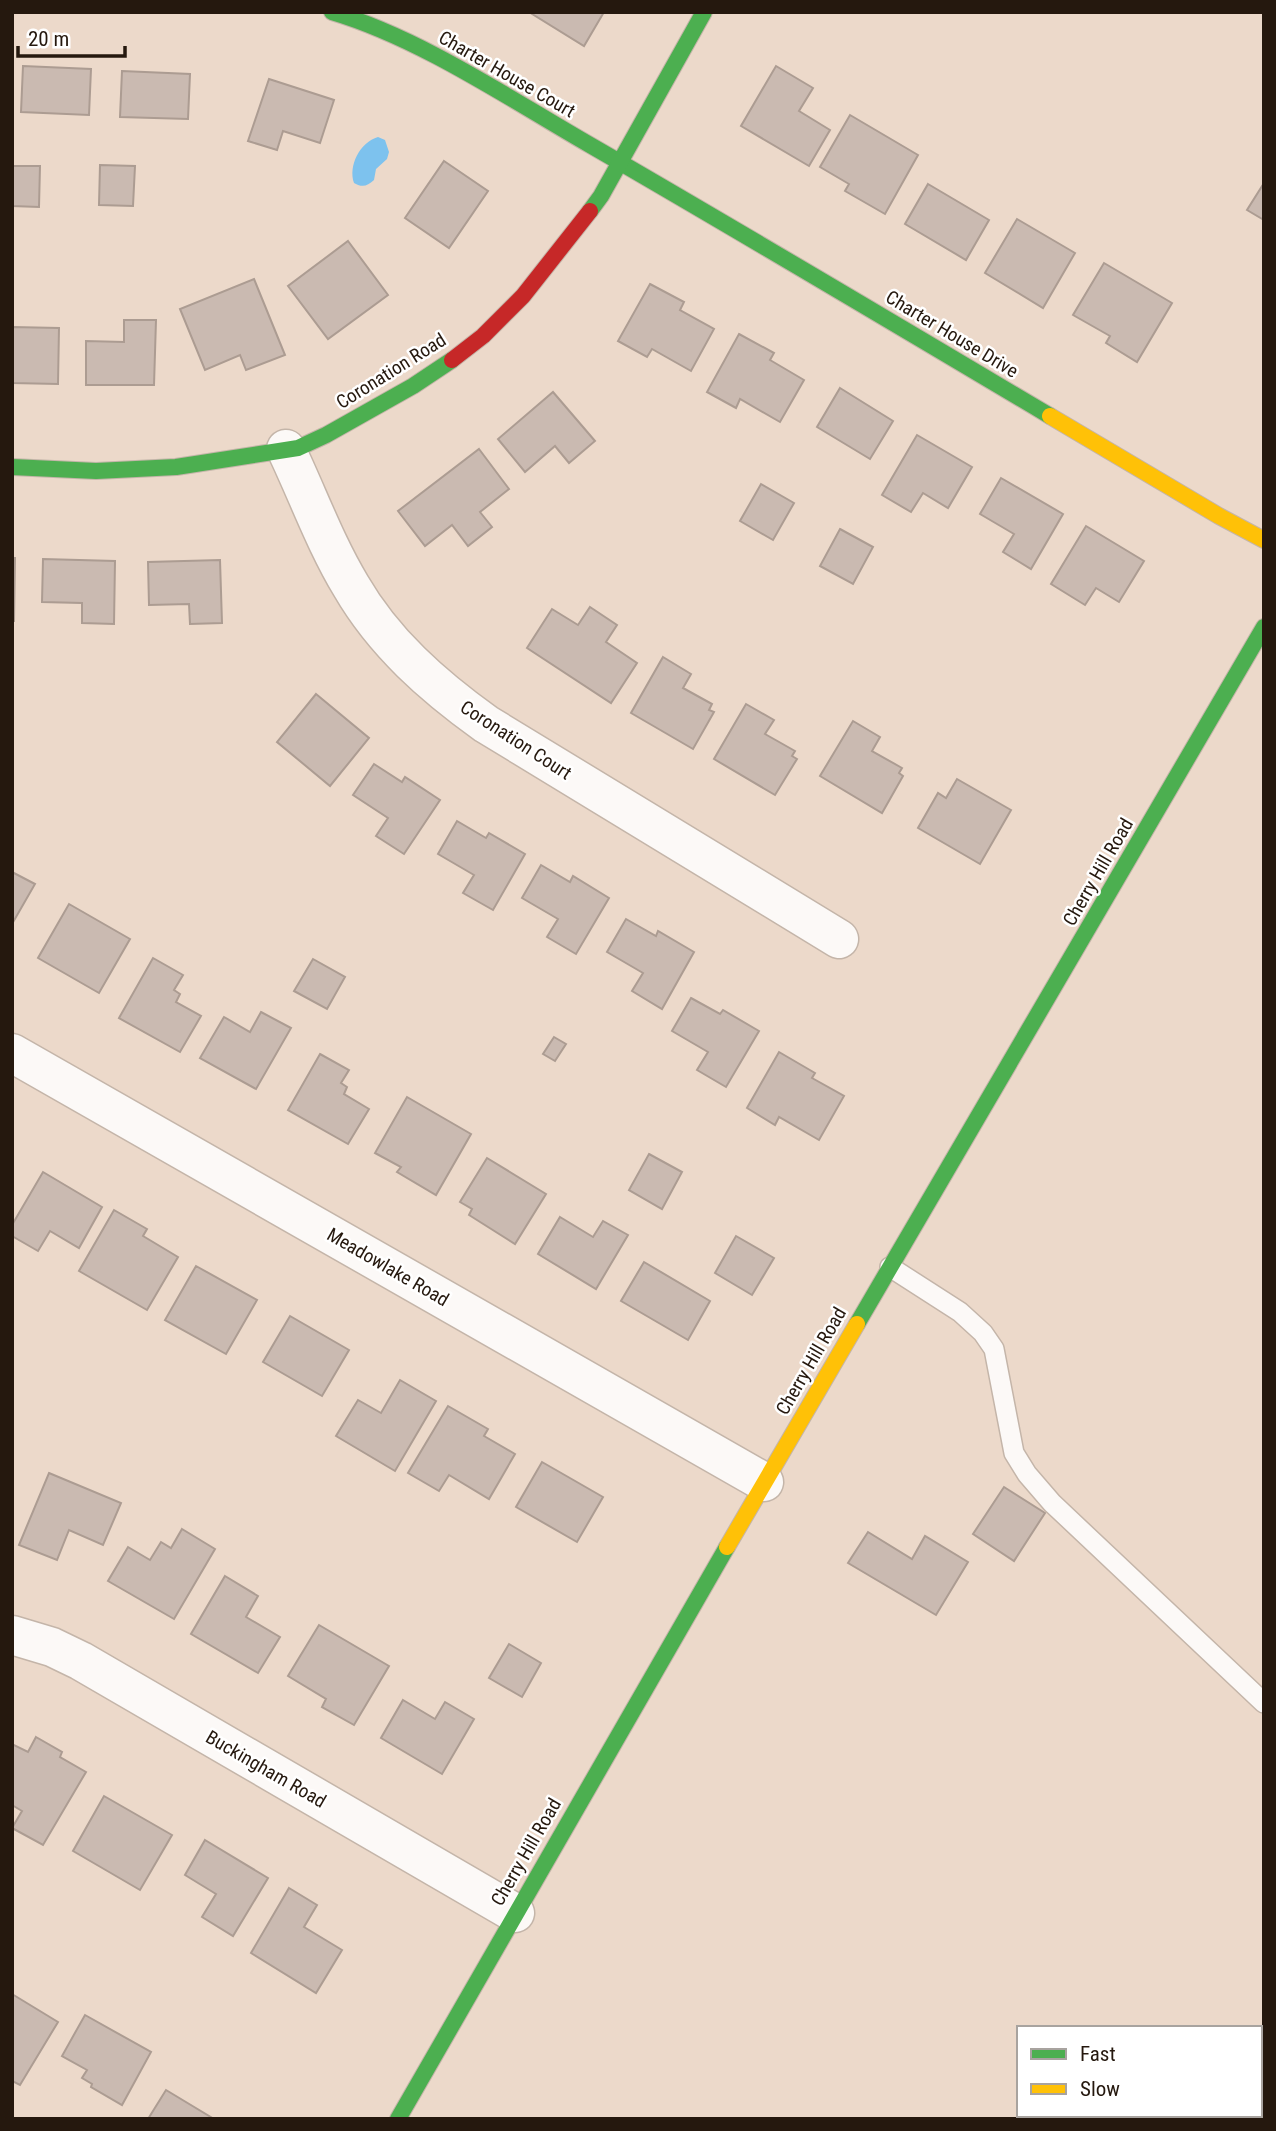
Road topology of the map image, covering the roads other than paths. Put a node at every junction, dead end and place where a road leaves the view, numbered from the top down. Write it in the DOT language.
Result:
graph roads {
  1 [pos="332,12"];
  2 [pos="704,12"];
  3 [pos="620,162"];
  4 [pos="286,449"];
  5 [pos="12,467"];
  6 [pos="1264,540"];
  7 [pos="1264,626"];
  8 [pos="839,939"];
  9 [pos="12,1052"];
  10 [pos="890,1267"];
  11 [pos="764,1482"];
  12 [pos="12,1635"];
  13 [pos="1264,1703"];
  14 [pos="515,1913"];
  15 [pos="398,2119"];
  1 -- 3 [label="street, Charter House Court"];
  2 -- 3 [label="street, Coronation Road"];
  3 -- 4 [label="street, Coronation Road"];
  3 -- 6 [label="street, Charter House Drive"];
  4 -- 5 [label="street, Coronation Road"];
  4 -- 8 [label="street, Coronation Court"];
  7 -- 10 [label="street, Cherry Hill Road"];
  9 -- 11 [label="street, Meadowlake Road"];
  10 -- 11 [label="street, Cherry Hill Road"];
  10 -- 13 [label="lane"];
  11 -- 14 [label="street, Cherry Hill Road"];
  12 -- 14 [label="street, Buckingham Road"];
  14 -- 15 [label="street, Cherry Hill Road"];
}
